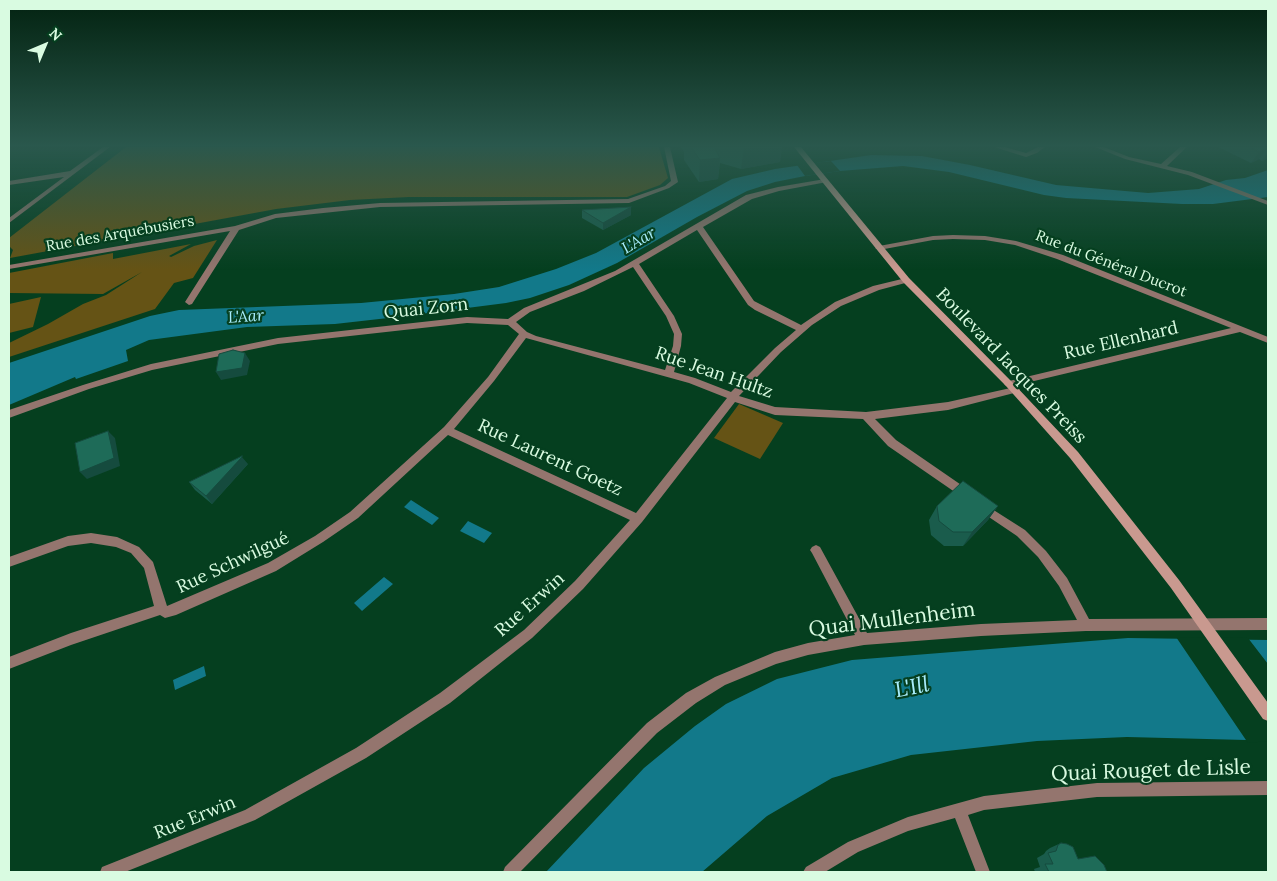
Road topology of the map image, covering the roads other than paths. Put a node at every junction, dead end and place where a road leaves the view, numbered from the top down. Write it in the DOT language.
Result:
graph roads {
  1 [pos="54,188"];
  2 [pos="664,188"];
  3 [pos="782,188"];
  4 [pos="830,188"];
  5 [pos="1231,188"];
  6 [pos="1268,203"];
  7 [pos="9,222"];
  8 [pos="698,227"];
  9 [pos="236,228"];
  10 [pos="880,248"];
  11 [pos="635,264"];
  12 [pos="9,267"];
  13 [pos="906,280"];
  14 [pos="189,302"];
  15 [pos="510,322"];
  16 [pos="802,329"];
  17 [pos="1240,329"];
  18 [pos="524,334"];
  19 [pos="1268,340"];
  20 [pos="669,373"];
  21 [pos="1012,387"];
  22 [pos="734,397"];
  23 [pos="9,414"];
  24 [pos="866,416"];
  25 [pos="447,430"];
  26 [pos="638,519"];
  27 [pos="816,550"];
  28 [pos="9,562"];
  29 [pos="160,609"];
  30 [pos="1268,624"];
  31 [pos="1086,625"];
  32 [pos="864,640"];
  33 [pos="9,663"];
  34 [pos="1268,714"];
  35 [pos="1268,788"];
  36 [pos="959,809"];
  37 [pos="107,872"];
  38 [pos="510,872"];
  39 [pos="811,872"];
  40 [pos="983,872"];
  1 -- 7 [label="street"];
  2 -- 9 [label="street, Rue des Arquebusiers"];
  3 -- 8 [label="street"];
  4 -- 10 [label="main road, Boulevard Jacques Preiss"];
  5 -- 6 [label="street"];
  8 -- 11 [label="street"];
  8 -- 16 [label="street"];
  9 -- 12 [label="street, Rue des Arquebusiers"];
  9 -- 14 [label="street"];
  10 -- 13 [label="main road, Boulevard Jacques Preiss"];
  10 -- 17 [label="street, Rue du Général Ducrot"];
  11 -- 15 [label="street"];
  11 -- 20 [label="street"];
  13 -- 16 [label="street, Rue Erwin"];
  13 -- 21 [label="main road, Boulevard Jacques Preiss"];
  15 -- 18 [label="street"];
  15 -- 23 [label="street, Quai Zorn"];
  16 -- 22 [label="street, Rue Erwin"];
  17 -- 19 [label="street, Rue du Général Ducrot"];
  17 -- 21 [label="street, Rue Ellenhard"];
  18 -- 20 [label="street, Rue Jean Hultz"];
  18 -- 25 [label="street, Rue Schwilgué"];
  20 -- 22 [label="street, Rue Jean Hultz"];
  21 -- 24 [label="street, Rue Jean Hultz"];
  21 -- 34 [label="main road, Boulevard Jacques Preiss"];
  22 -- 24 [label="street, Rue Jean Hultz"];
  22 -- 26 [label="street, Rue Erwin"];
  24 -- 31 [label="street"];
  25 -- 26 [label="street, Rue Laurent Goetz"];
  25 -- 29 [label="street, Rue Schwilgué"];
  26 -- 37 [label="street, Rue Erwin"];
  27 -- 32 [label="street"];
  28 -- 29 [label="street"];
  29 -- 33 [label="street, Rue Schwilgué"];
  30 -- 31 [label="street, Quai Mullenheim"];
  31 -- 32 [label="street, Quai Mullenheim"];
  32 -- 38 [label="street, Quai Mullenheim"];
  35 -- 36 [label="street, Quai Rouget de Lisle"];
  36 -- 39 [label="street, Quai Rouget de Lisle"];
  36 -- 40 [label="street"];
}
